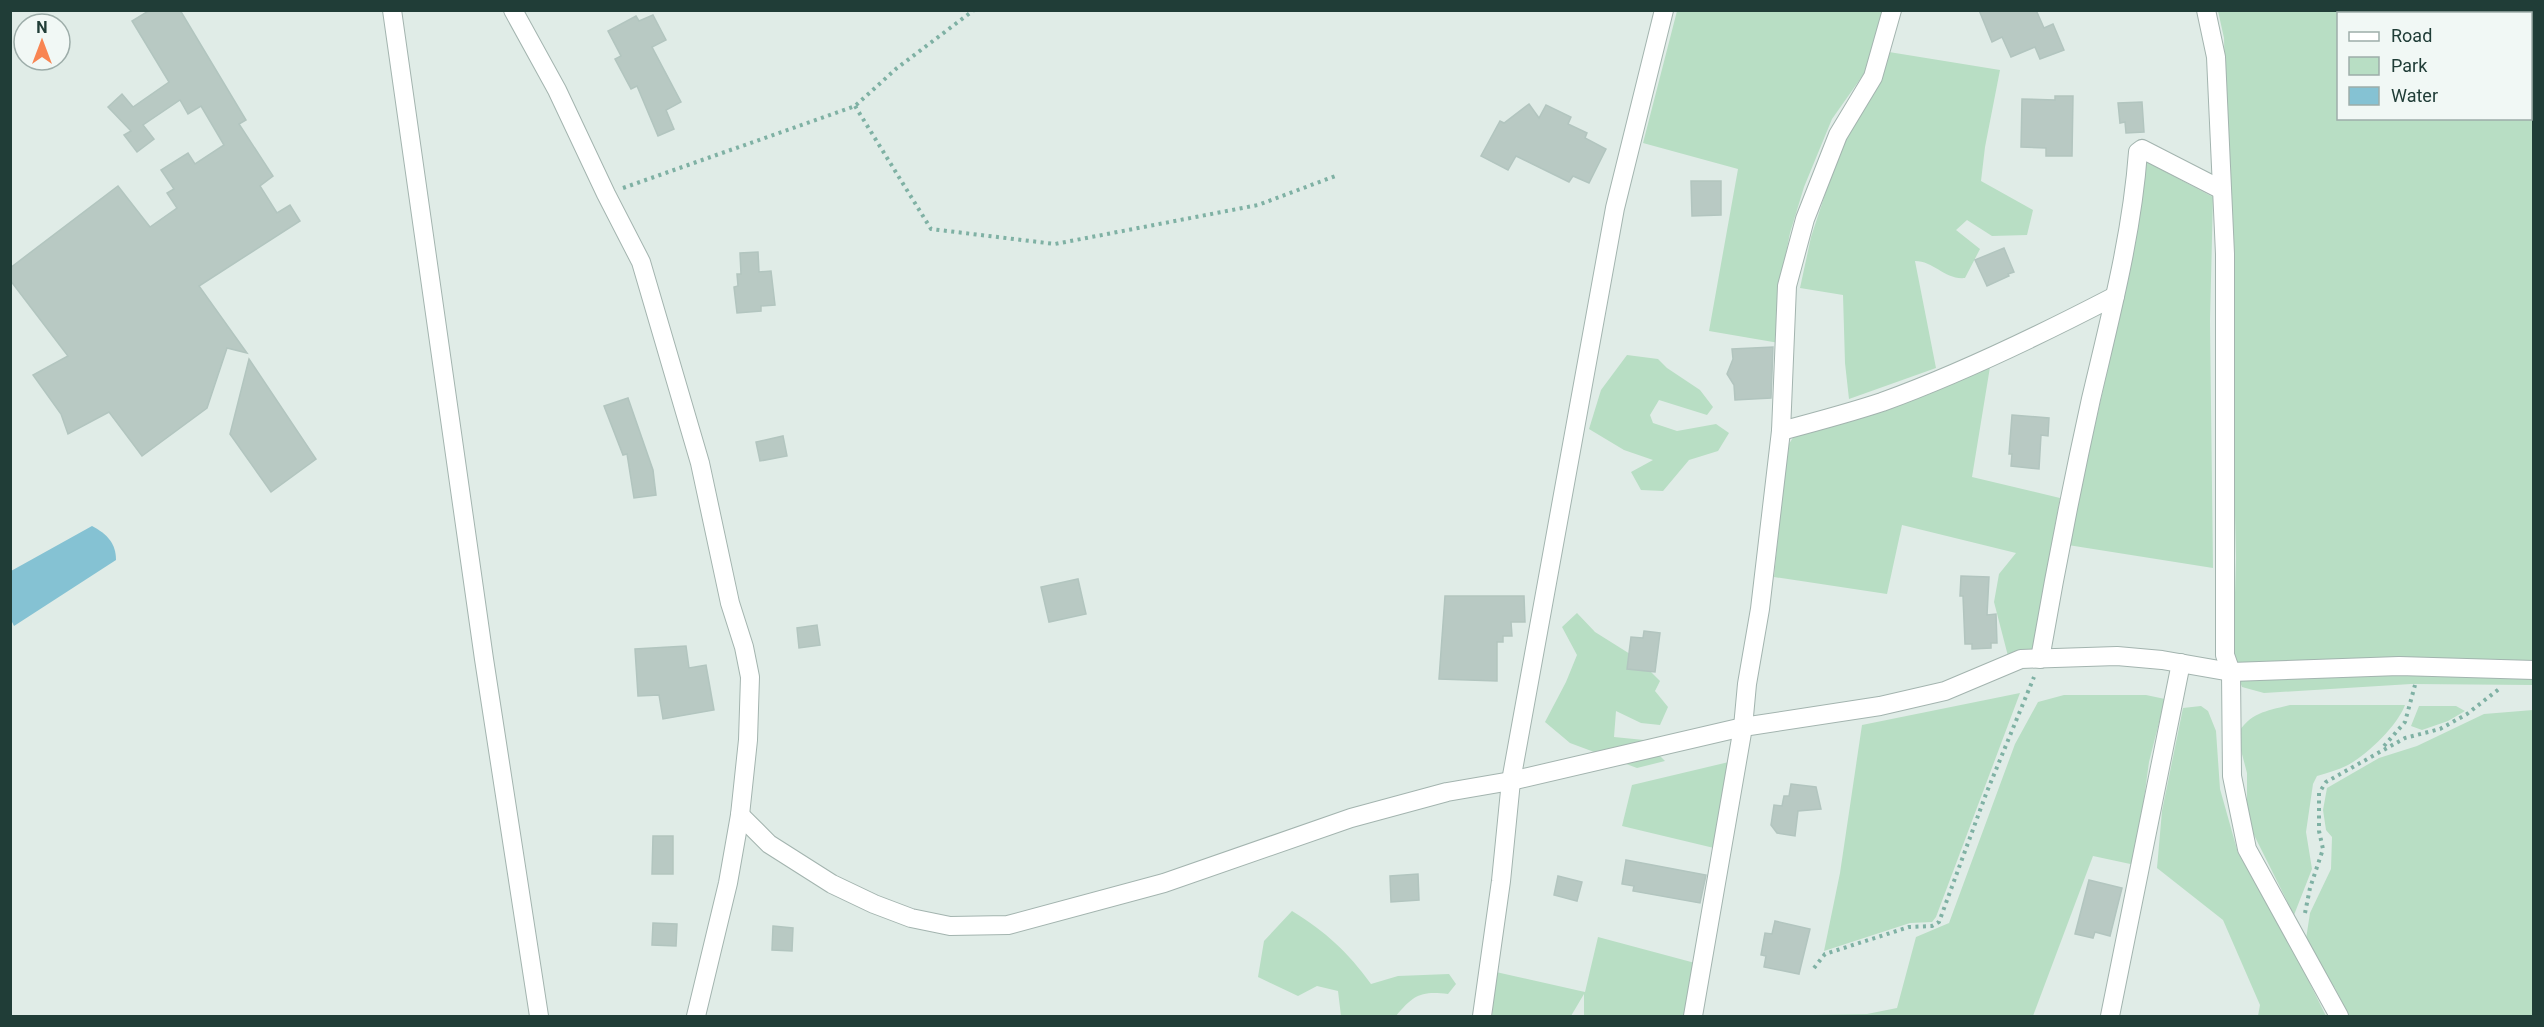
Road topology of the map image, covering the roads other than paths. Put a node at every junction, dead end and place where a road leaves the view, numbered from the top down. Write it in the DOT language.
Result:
graph roads {
  1 [pos="392,10"];
  2 [pos="513,10"];
  3 [pos="1664,10"];
  4 [pos="1892,10"];
  5 [pos="2206,10"];
  6 [pos="2222,190"];
  7 [pos="2115,296"];
  8 [pos="1781,431"];
  9 [pos="2040,659"];
  10 [pos="2181,663"];
  11 [pos="2529,669"];
  12 [pos="2231,672"];
  13 [pos="1743,727"];
  14 [pos="1511,781"];
  15 [pos="740,815"];
  16 [pos="539,1017"];
  17 [pos="696,1017"];
  18 [pos="1482,1017"];
  19 [pos="1693,1017"];
  20 [pos="2110,1017"];
  21 [pos="2339,1017"];
  1 -- 16 [label="street"];
  2 -- 15 [label="street"];
  3 -- 14 [label="street"];
  4 -- 8 [label="street"];
  5 -- 6 [label="street"];
  6 -- 7 [label="street"];
  6 -- 12 [label="street"];
  7 -- 8 [label="street"];
  7 -- 9 [label="street"];
  8 -- 13 [label="street"];
  9 -- 10 [label="street"];
  9 -- 13 [label="street"];
  10 -- 12 [label="street"];
  10 -- 20 [label="street"];
  11 -- 12 [label="street"];
  12 -- 21 [label="street"];
  13 -- 14 [label="street"];
  13 -- 19 [label="street"];
  14 -- 15 [label="street"];
  14 -- 18 [label="street"];
  15 -- 17 [label="street"];
}
